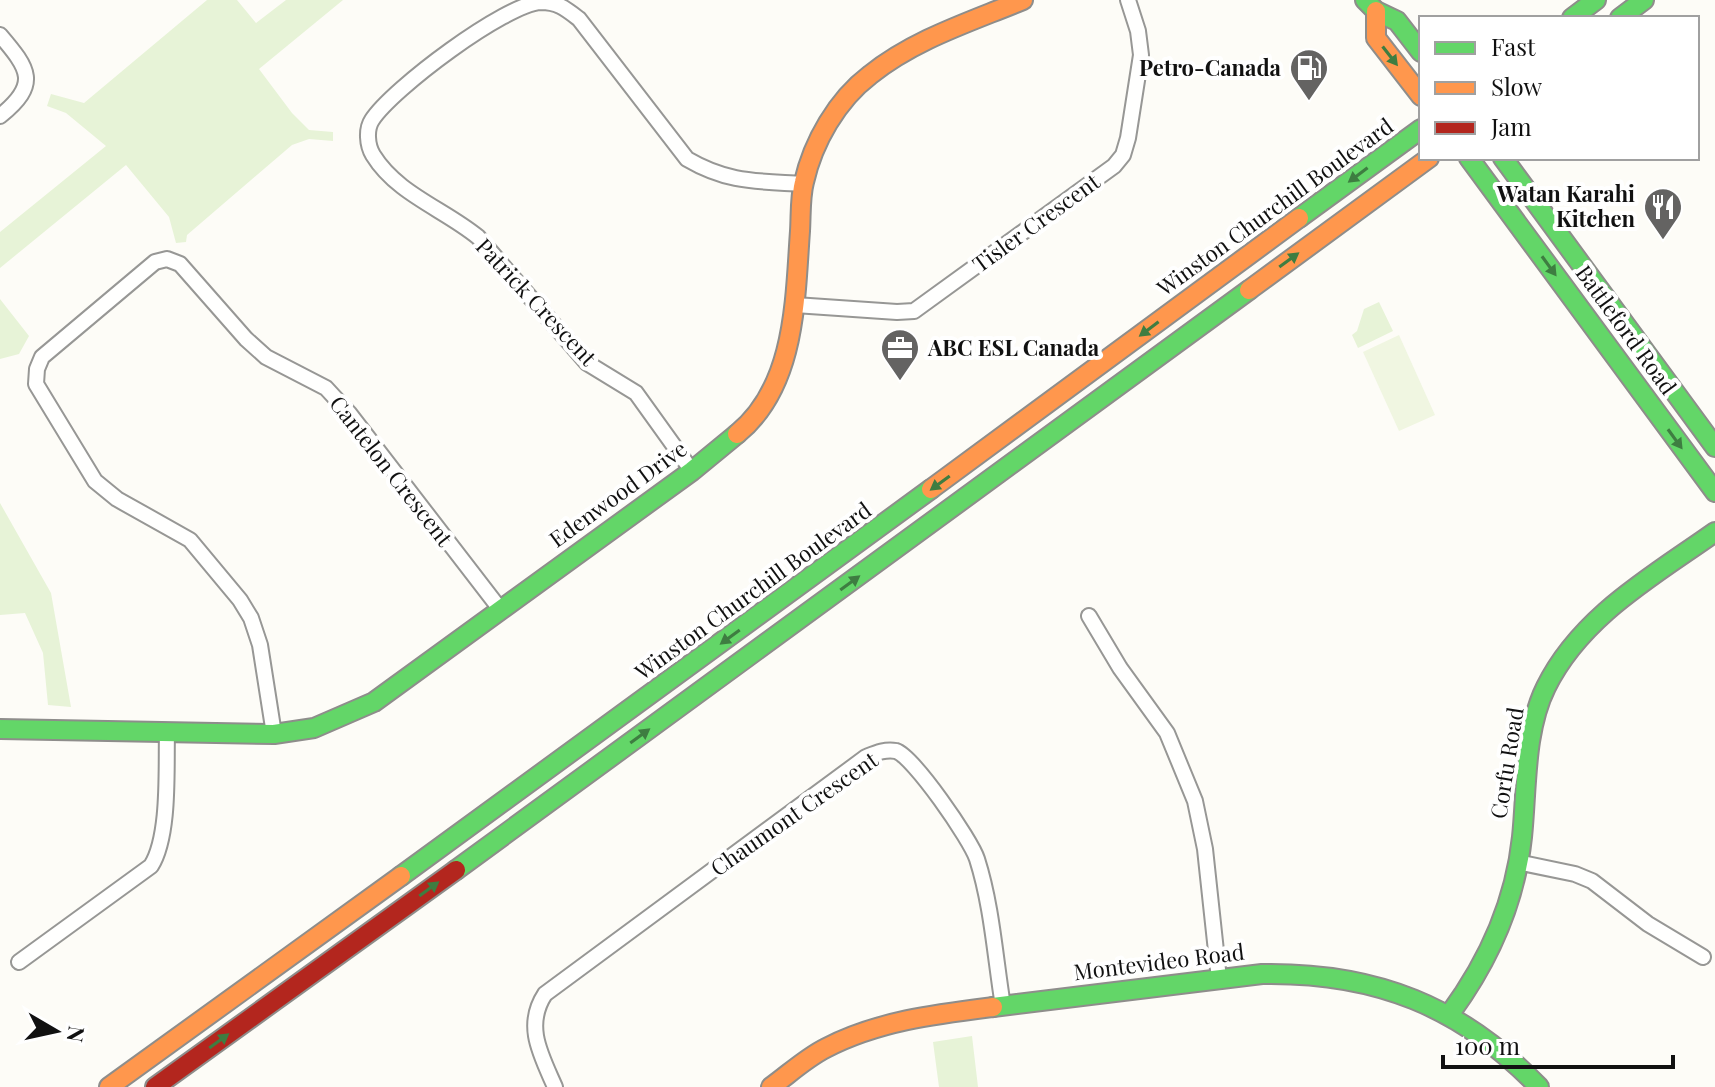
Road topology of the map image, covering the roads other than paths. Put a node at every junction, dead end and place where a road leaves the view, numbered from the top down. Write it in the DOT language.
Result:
graph roads {
  1 [pos="1023,0"];
  2 [pos="1128,0"];
  3 [pos="1596,0"];
  4 [pos="1644,0"];
  5 [pos="998,5"];
  6 [pos="1370,6"];
  7 [pos="1575,16"];
  8 [pos="1623,16"];
  9 [pos="0,35"];
  10 [pos="1419,49"];
  11 [pos="1419,93"];
  12 [pos="0,116"];
  13 [pos="1419,130"];
  14 [pos="1426,160"];
  15 [pos="1470,160"];
  16 [pos="1504,160"];
  17 [pos="803,184"];
  18 [pos="795,305"];
  19 [pos="1715,447"];
  20 [pos="692,471"];
  21 [pos="1715,492"];
  22 [pos="1715,532"];
  23 [pos="500,609"];
  24 [pos="1089,616"];
  25 [pos="0,729"];
  26 [pos="167,732"];
  27 [pos="274,734"];
  28 [pos="1517,862"];
  29 [pos="1703,957"];
  30 [pos="19,962"];
  31 [pos="1219,979"];
  32 [pos="1003,1006"];
  33 [pos="1449,1015"];
  34 [pos="109,1087"];
  35 [pos="155,1087"];
  36 [pos="555,1087"];
  37 [pos="771,1087"];
  38 [pos="1539,1087"];
  1 -- 5 [label="street, Edenwood Drive"];
  2 -- 18 [label="street, Tisler Crescent"];
  3 -- 7 [label="street"];
  4 -- 8 [label="street"];
  5 -- 17 [label="street, Edenwood Drive"];
  6 -- 10 [label="street"];
  6 -- 11 [label="street, one-way"];
  9 -- 12 [label="street"];
  13 -- 34 [label="street, Winston Churchill Boulevard, one-way"];
  35 -- 14 [label="street, one-way"];
  15 -- 21 [label="street, Battleford Road, one-way"];
  16 -- 19 [label="street, Battleford Road"];
  17 -- 18 [label="street, Edenwood Drive"];
  17 -- 20 [label="street, Patrick Crescent"];
  18 -- 20 [label="street, Edenwood Drive"];
  20 -- 23 [label="street, Edenwood Drive"];
  22 -- 28 [label="street, Corfu Road"];
  23 -- 27 [label="street, Edenwood Drive"];
  23 -- 27 [label="street, Cantelon Crescent"];
  24 -- 31 [label="street"];
  25 -- 26 [label="street, Edenwood Drive"];
  26 -- 27 [label="street, Edenwood Drive"];
  26 -- 30 [label="street"];
  28 -- 29 [label="street"];
  28 -- 33 [label="street, Corfu Road"];
  31 -- 32 [label="street, Montevideo Road"];
  31 -- 33 [label="street, Montevideo Road"];
  32 -- 36 [label="street, Chaumont Crescent"];
  32 -- 37 [label="street, Montevideo Road"];
  33 -- 38 [label="street, Montevideo Road"];
}
